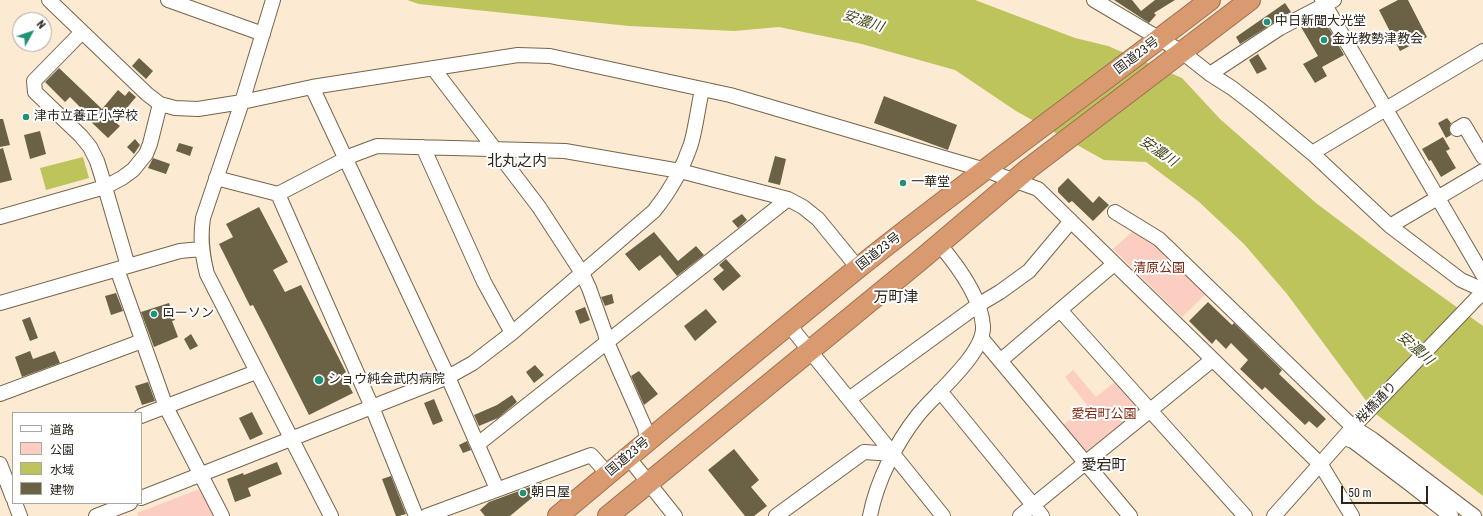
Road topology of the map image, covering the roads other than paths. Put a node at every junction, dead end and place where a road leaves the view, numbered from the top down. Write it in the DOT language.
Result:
graph roads {
  1 [pos="49,0"];
  2 [pos="168,0"];
  3 [pos="273,0"];
  4 [pos="1094,0"];
  5 [pos="1210,0"];
  6 [pos="1250,0"];
  7 [pos="1327,1"];
  8 [pos="82,32"];
  9 [pos="263,34"];
  10 [pos="1157,41"];
  11 [pos="1483,51"];
  12 [pos="1179,54"];
  13 [pos="433,68"];
  14 [pos="1210,74"];
  15 [pos="312,87"];
  16 [pos="702,90"];
  17 [pos="242,102"];
  18 [pos="160,104"];
  19 [pos="1386,109"];
  20 [pos="1457,129"];
  21 [pos="423,147"];
  22 [pos="494,148"];
  23 [pos="1312,153"];
  24 [pos="1483,157"];
  25 [pos="345,159"];
  26 [pos="991,166"];
  27 [pos="680,171"];
  28 [pos="1483,171"];
  29 [pos="1021,174"];
  30 [pos="216,178"];
  31 [pos="105,187"];
  32 [pos="278,194"];
  33 [pos="1437,198"];
  34 [pos="788,199"];
  35 [pos="1116,212"];
  36 [pos="0,217"];
  37 [pos="1071,221"];
  38 [pos="1390,226"];
  39 [pos="939,244"];
  40 [pos="201,249"];
  41 [pos="1114,264"];
  42 [pos="123,268"];
  43 [pos="858,268"];
  44 [pos="1481,272"];
  45 [pos="582,273"];
  46 [pos="1479,292"];
  47 [pos="0,303"];
  48 [pos="978,305"];
  49 [pos="1060,310"];
  50 [pos="789,325"];
  51 [pos="512,333"];
  52 [pos="982,339"];
  53 [pos="142,341"];
  54 [pos="607,342"];
  55 [pos="810,350"];
  56 [pos="1212,360"];
  57 [pos="1000,361"];
  58 [pos="256,372"];
  59 [pos="448,377"];
  60 [pos="940,391"];
  61 [pos="0,394"];
  62 [pos="849,399"];
  63 [pos="166,407"];
  64 [pos="372,407"];
  65 [pos="1150,411"];
  66 [pos="142,416"];
  67 [pos="1349,433"];
  68 [pos="291,439"];
  69 [pos="647,441"];
  70 [pos="478,444"];
  71 [pos="893,454"];
  72 [pos="628,457"];
  73 [pos="1085,462"];
  74 [pos="1321,465"];
  75 [pos="4,468"];
  76 [pos="608,474"];
  77 [pos="201,475"];
  78 [pos="649,483"];
  79 [pos="497,489"];
  80 [pos="12,495"];
  81 [pos="142,498"];
  82 [pos="15,504"];
  83 [pos="127,504"];
  84 [pos="1033,505"];
  85 [pos="20,516"];
  86 [pos="96,516"];
  87 [pos="222,516"];
  88 [pos="332,516"];
  89 [pos="416,516"];
  90 [pos="426,516"];
  91 [pos="558,516"];
  92 [pos="608,516"];
  93 [pos="674,516"];
  94 [pos="776,516"];
  95 [pos="870,516"];
  96 [pos="943,516"];
  97 [pos="1020,516"];
  98 [pos="1042,516"];
  99 [pos="1130,516"];
  100 [pos="1244,516"];
  101 [pos="1274,516"];
  102 [pos="1352,516"];
  103 [pos="1451,516"];
  104 [pos="1474,516"];
  1 -- 8 [label="street"];
  2 -- 9 [label="street"];
  3 -- 9 [label="street"];
  4 -- 10 [label="street"];
  5 -- 10 [label="highway, 国道23号"];
  6 -- 12 [label="highway, 国道23号"];
  7 -- 14 [label="street"];
  7 -- 19 [label="street"];
  8 -- 18 [label="street"];
  8 -- 31 [label="street"];
  9 -- 17 [label="street"];
  10 -- 12 [label="street"];
  10 -- 26 [label="highway, 国道23号"];
  11 -- 19 [label="street"];
  12 -- 14 [label="street"];
  12 -- 29 [label="highway, 国道23号"];
  13 -- 15 [label="street"];
  13 -- 16 [label="street"];
  13 -- 22 [label="street"];
  14 -- 23 [label="street"];
  15 -- 17 [label="street"];
  15 -- 25 [label="street"];
  16 -- 26 [label="street"];
  16 -- 27 [label="street"];
  17 -- 18 [label="street"];
  17 -- 30 [label="street"];
  18 -- 31 [label="street"];
  19 -- 23 [label="street"];
  19 -- 33 [label="street"];
  20 -- 24 [label="street"];
  21 -- 22 [label="street"];
  21 -- 25 [label="street"];
  21 -- 51 [label="street"];
  22 -- 27 [label="street"];
  22 -- 45 [label="street"];
  23 -- 38 [label="street"];
  25 -- 32 [label="street"];
  25 -- 59 [label="street"];
  26 -- 29 [label="street"];
  26 -- 43 [label="highway, 国道23号"];
  27 -- 34 [label="street"];
  27 -- 45 [label="street"];
  28 -- 33 [label="street"];
  29 -- 37 [label="street"];
  29 -- 39 [label="highway, 国道23号"];
  30 -- 32 [label="street"];
  30 -- 40 [label="street"];
  31 -- 36 [label="street"];
  31 -- 42 [label="street"];
  32 -- 64 [label="street"];
  33 -- 38 [label="street"];
  33 -- 44 [label="street"];
  34 -- 43 [label="street"];
  34 -- 54 [label="street"];
  35 -- 67 [label="street"];
  37 -- 41 [label="street"];
  37 -- 48 [label="street"];
  38 -- 46 [label="street"];
  39 -- 48 [label="street"];
  39 -- 55 [label="highway, 国道23号"];
  40 -- 42 [label="street"];
  40 -- 58 [label="street"];
  41 -- 49 [label="street"];
  41 -- 56 [label="street"];
  42 -- 47 [label="street"];
  42 -- 53 [label="street"];
  43 -- 50 [label="highway, 国道23号"];
  44 -- 46 [label="street"];
  45 -- 51 [label="street"];
  45 -- 54 [label="street"];
  46 -- 67 [label="street, 桜橋通り"];
  48 -- 52 [label="street"];
  48 -- 62 [label="street"];
  49 -- 57 [label="street"];
  49 -- 65 [label="street"];
  50 -- 55 [label="street"];
  50 -- 69 [label="highway, 国道23号"];
  51 -- 59 [label="street"];
  52 -- 57 [label="street"];
  52 -- 60 [label="street"];
  53 -- 61 [label="street"];
  53 -- 63 [label="street"];
  54 -- 69 [label="street"];
  54 -- 70 [label="street"];
  55 -- 62 [label="street"];
  55 -- 78 [label="highway, 国道23号"];
  56 -- 65 [label="street"];
  56 -- 74 [label="street"];
  57 -- 73 [label="street"];
  58 -- 63 [label="street"];
  58 -- 68 [label="street"];
  59 -- 64 [label="street"];
  59 -- 70 [label="street"];
  60 -- 71 [label="street"];
  60 -- 84 [label="street"];
  62 -- 71 [label="street"];
  63 -- 66 [label="street"];
  63 -- 77 [label="street"];
  64 -- 68 [label="street"];
  64 -- 89 [label="street"];
  65 -- 73 [label="street"];
  65 -- 100 [label="street"];
  67 -- 74 [label="street, 桜橋通り"];
  67 -- 103 [label="street"];
  67 -- 104 [label="street"];
  68 -- 77 [label="street"];
  68 -- 88 [label="street"];
  69 -- 72 [label="highway, 国道23号"];
  70 -- 79 [label="street"];
  71 -- 94 [label="street"];
  71 -- 95 [label="street"];
  71 -- 96 [label="street"];
  72 -- 76 [label="highway, 国道23号"];
  72 -- 78 [label="street"];
  73 -- 84 [label="street"];
  73 -- 99 [label="street"];
  74 -- 101 [label="street, 桜橋通り"];
  74 -- 102 [label="street"];
  75 -- 80 [label="street"];
  76 -- 79 [label="street"];
  76 -- 91 [label="highway, 国道23号"];
  77 -- 81 [label="street"];
  77 -- 87 [label="street"];
  78 -- 92 [label="highway, 国道23号"];
  78 -- 93 [label="street"];
  79 -- 90 [label="street"];
  82 -- 85 [label="street"];
  83 -- 86 [label="street"];
  84 -- 97 [label="street"];
  84 -- 98 [label="street"];
}
